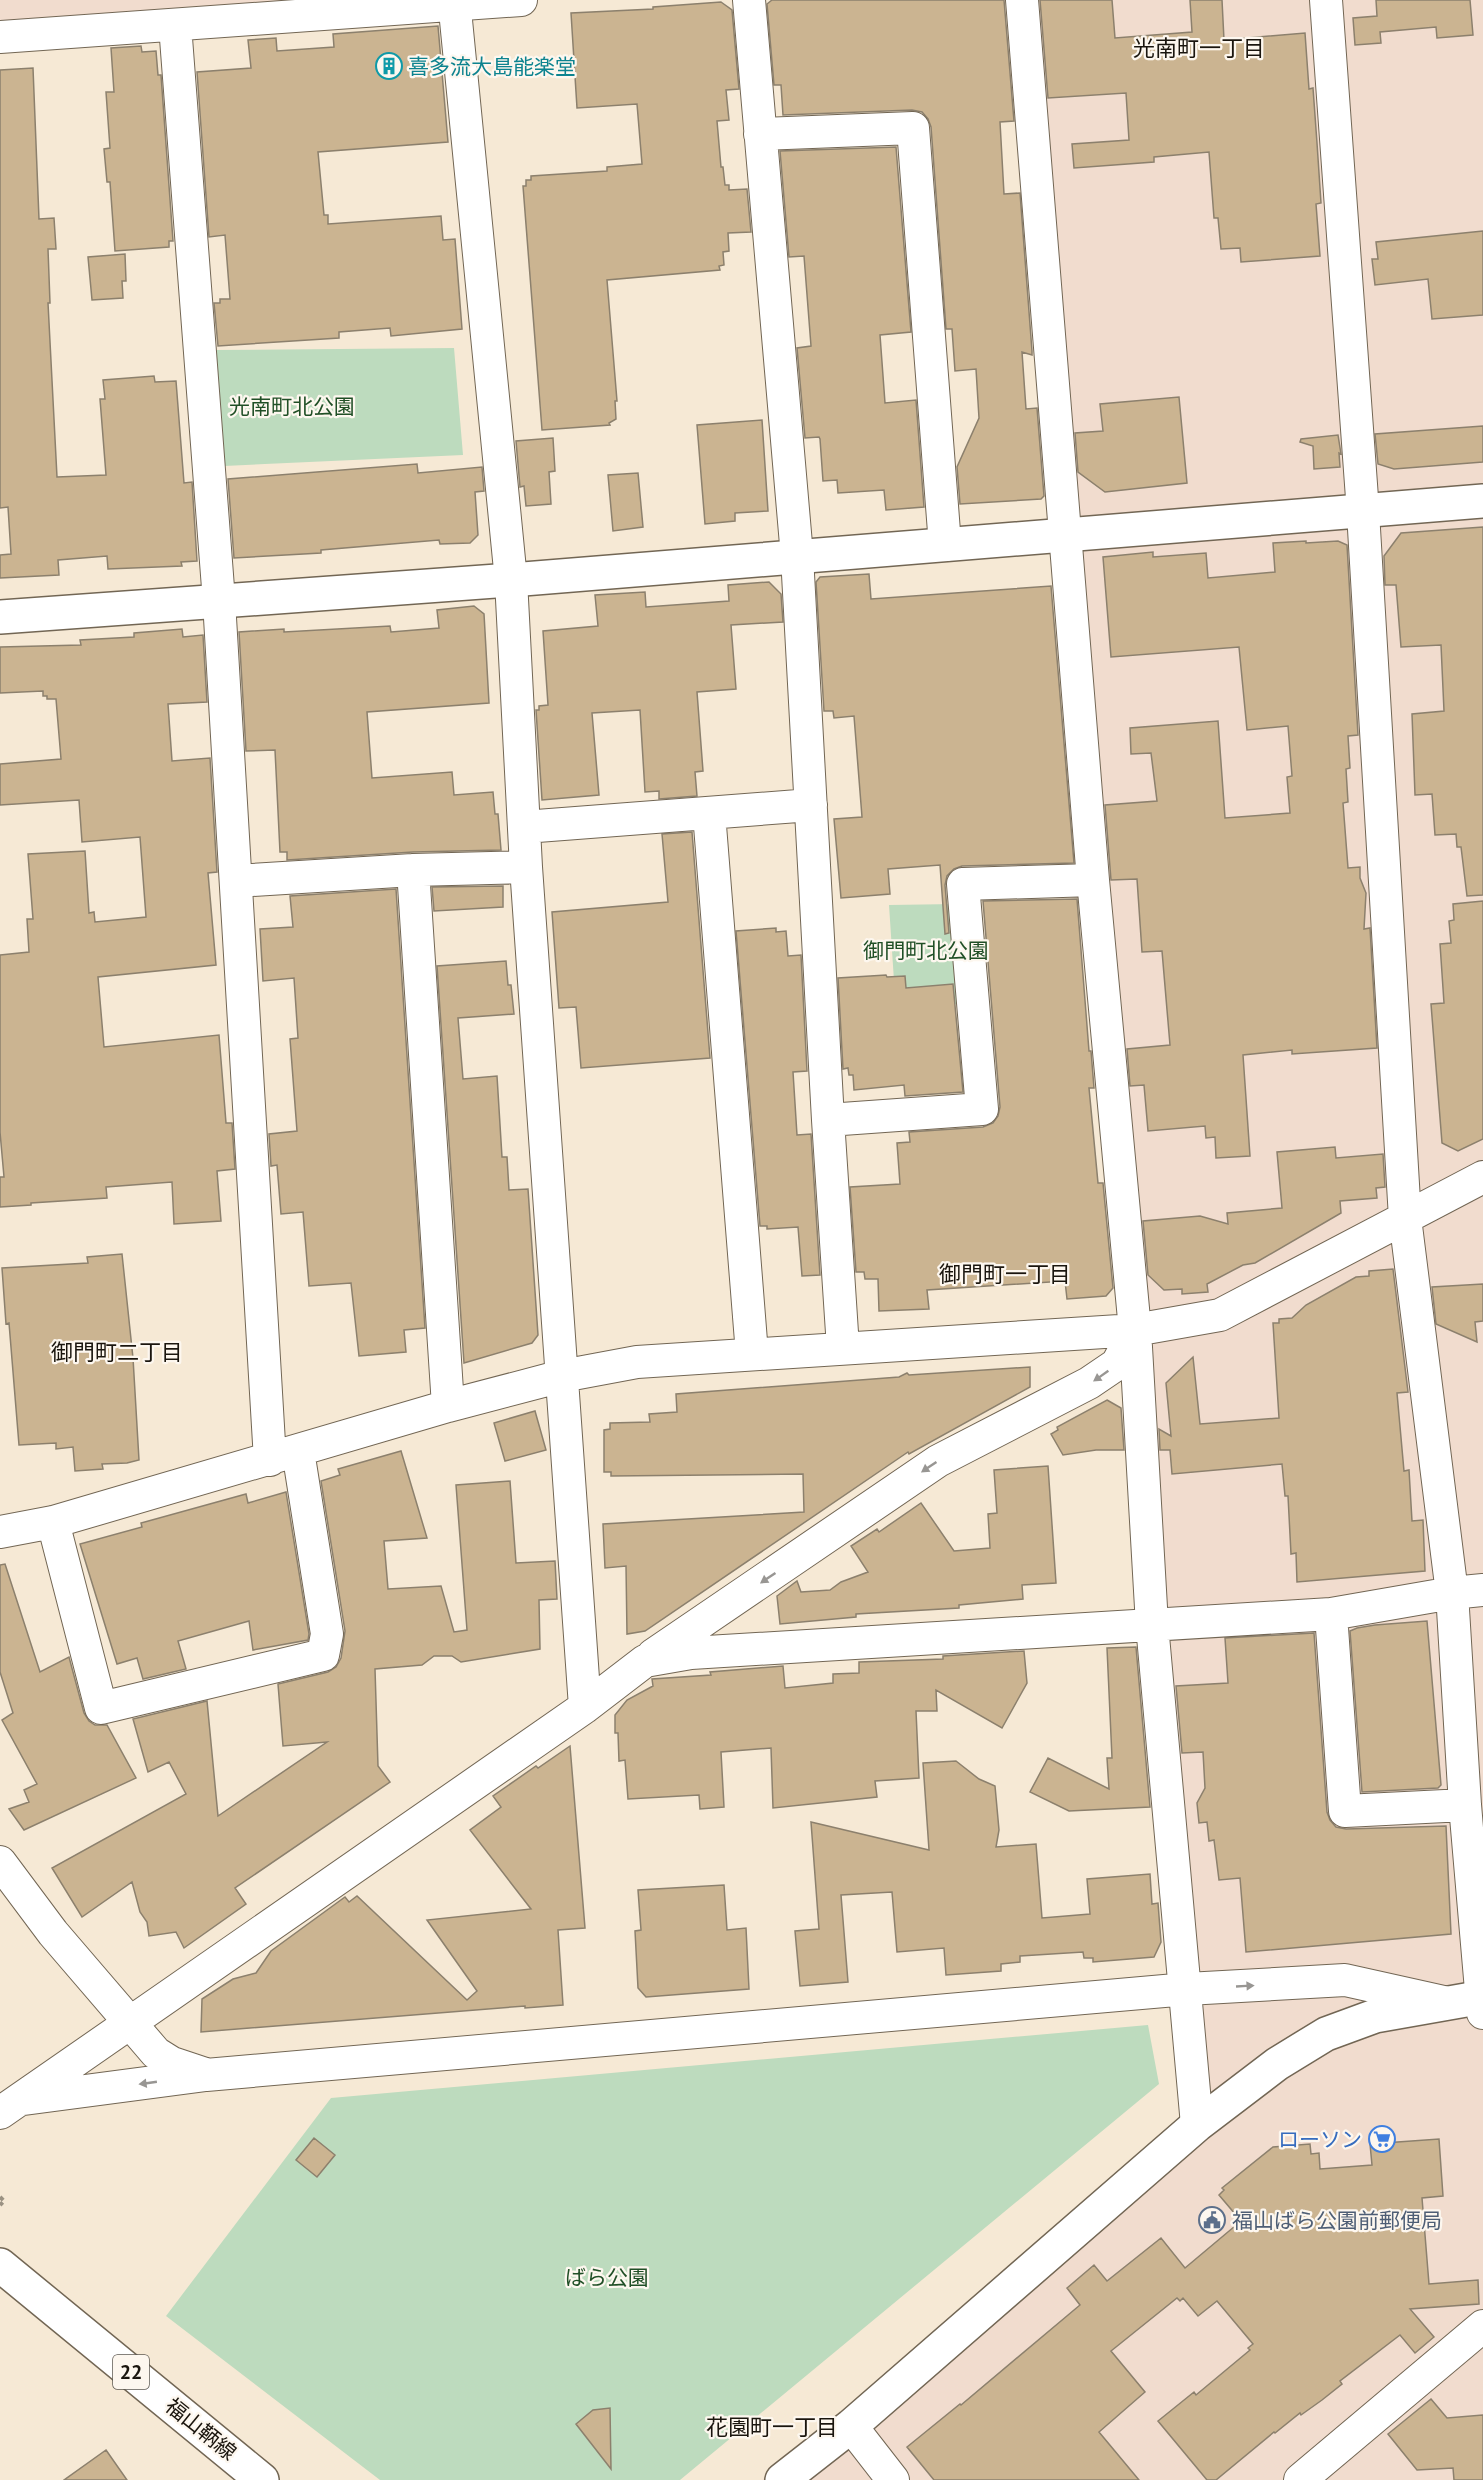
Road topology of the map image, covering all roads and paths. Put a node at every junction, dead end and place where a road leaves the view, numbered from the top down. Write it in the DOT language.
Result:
graph roads {
  1 [pos="521,0"];
  2 [pos="749,0"];
  3 [pos="1022,0"];
  4 [pos="1326,0"];
  5 [pos="454,2"];
  6 [pos="175,25"];
  7 [pos="0,37"];
  8 [pos="760,134"];
  9 [pos="1483,501"];
  10 [pos="1363,512"];
  11 [pos="1066,535"];
  12 [pos="945,544"];
  13 [pos="797,556"];
  14 [pos="511,580"];
  15 [pos="219,602"];
  16 [pos="0,617"];
  17 [pos="811,805"];
  18 [pos="709,813"];
  19 [pos="524,827"];
  20 [pos="526,867"];
  21 [pos="413,870"];
  22 [pos="1093,880"];
  23 [pos="236,881"];
  24 [pos="828,1120"];
  25 [pos="1483,1177"];
  26 [pos="1405,1218"];
  27 [pos="1136,1330"];
  28 [pos="843,1348"];
  29 [pos="752,1354"];
  30 [pos="562,1376"];
  31 [pos="448,1406"];
  32 [pos="284,1456"];
  33 [pos="53,1522"];
  34 [pos="0,1532"];
  35 [pos="1483,1590"];
  36 [pos="1452,1593"];
  37 [pos="1331,1614"];
  38 [pos="1152,1625"];
  39 [pos="645,1661"];
  40 [pos="585,1707"];
  41 [pos="1465,1805"];
  42 [pos="0,1862"];
  43 [pos="1187,1989"];
  44 [pos="1444,2002"];
  45 [pos="1483,2002"];
  46 [pos="130,2024"];
  47 [pos="206,2075"];
  48 [pos="9,2107"];
  49 [pos="1197,2125"];
  50 [pos="0,2265"];
  51 [pos="1483,2326"];
  52 [pos="851,2426"];
  53 [pos="262,2480"];
  54 [pos="782,2480"];
  55 [pos="893,2480"];
  56 [pos="1300,2480"];
  1 -- 5 [label="street"];
  2 -- 8 [label="street"];
  3 -- 11 [label="street"];
  4 -- 10 [label="street"];
  5 -- 6 [label="street"];
  5 -- 14 [label="street"];
  6 -- 7 [label="street"];
  6 -- 15 [label="street"];
  8 -- 12 [label="street"];
  8 -- 13 [label="street"];
  9 -- 10 [label="street"];
  10 -- 11 [label="street"];
  10 -- 26 [label="street"];
  11 -- 12 [label="street"];
  11 -- 22 [label="street"];
  12 -- 13 [label="street"];
  13 -- 14 [label="street"];
  13 -- 17 [label="street"];
  14 -- 15 [label="street"];
  14 -- 19 [label="street"];
  15 -- 16 [label="street"];
  15 -- 23 [label="street"];
  17 -- 18 [label="street"];
  17 -- 24 [label="street"];
  18 -- 19 [label="street"];
  18 -- 29 [label="street"];
  19 -- 20 [label="street"];
  20 -- 21 [label="street"];
  20 -- 30 [label="street"];
  21 -- 23 [label="street"];
  21 -- 31 [label="street"];
  22 -- 24 [label="street"];
  22 -- 27 [label="street"];
  23 -- 32 [label="street"];
  24 -- 28 [label="street"];
  25 -- 26 [label="street"];
  26 -- 27 [label="street"];
  26 -- 36 [label="street"];
  27 -- 28 [label="street"];
  27 -- 38 [label="street"];
  27 -- 39 [label="street, one-way"];
  28 -- 29 [label="street"];
  29 -- 30 [label="street"];
  30 -- 31 [label="street"];
  30 -- 40 [label="street"];
  31 -- 32 [label="street"];
  32 -- 33 [label="street"];
  32 -- 33 [label="street"];
  33 -- 34 [label="street"];
  35 -- 36 [label="street"];
  36 -- 37 [label="street"];
  36 -- 41 [label="street"];
  37 -- 38 [label="street"];
  37 -- 41 [label="street"];
  38 -- 39 [label="street"];
  38 -- 43 [label="street"];
  39 -- 40 [label="street"];
  40 -- 46 [label="street"];
  41 -- 45 [label="street"];
  42 -- 46 [label="street"];
  43 -- 44 [label="street, one-way"];
  43 -- 47 [label="street"];
  43 -- 49 [label="street"];
  44 -- 45 [label="street"];
  44 -- 49 [label="street"];
  46 -- 47 [label="street"];
  46 -- 48 [label="street"];
  47 -- 48 [label="street, one-way"];
  49 -- 52 [label="street"];
  50 -- 53 [label="street, 福山鞆線 / 22"];
  51 -- 56 [label="street"];
  52 -- 54 [label="street"];
  52 -- 55 [label="street"];
}
